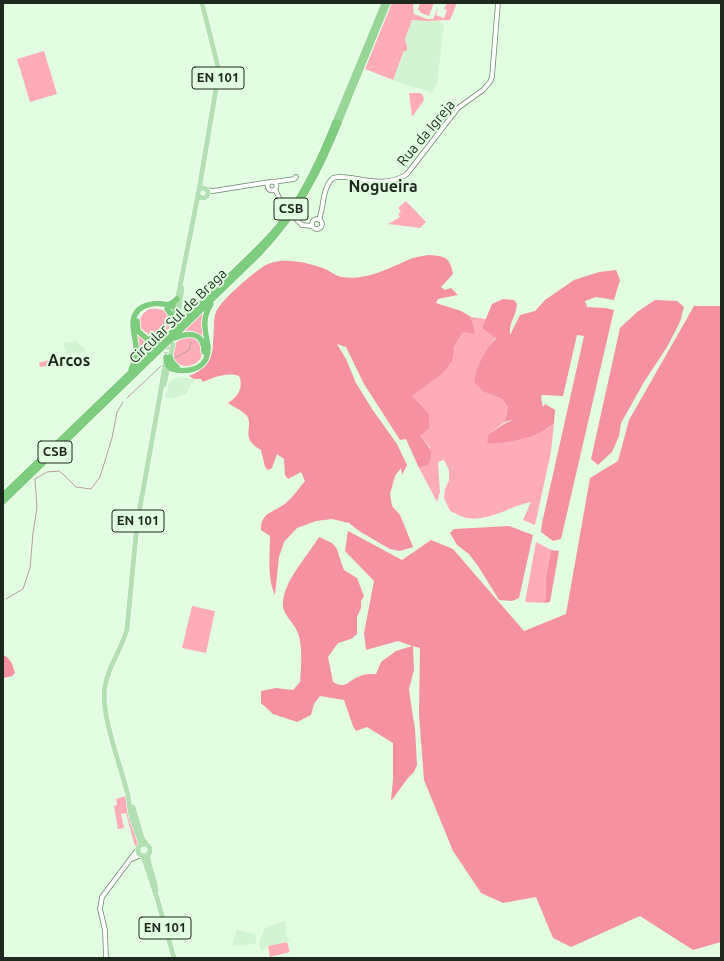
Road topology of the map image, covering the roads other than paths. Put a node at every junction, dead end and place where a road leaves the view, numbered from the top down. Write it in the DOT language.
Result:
graph roads {
  1 [pos="202,3"];
  2 [pos="384,3"];
  3 [pos="388,3"];
  4 [pos="498,3"];
  5 [pos="337,123"];
  6 [pos="296,178"];
  7 [pos="284,180"];
  8 [pos="271,182"];
  9 [pos="256,185"];
  10 [pos="273,189"];
  11 [pos="203,193"];
  12 [pos="288,209"];
  13 [pos="294,217"];
  14 [pos="319,220"];
  15 [pos="312,226"];
  16 [pos="183,277"];
  17 [pos="214,298"];
  18 [pos="177,299"];
  19 [pos="167,307"];
  20 [pos="177,307"];
  21 [pos="176,318"];
  22 [pos="172,329"];
  23 [pos="173,341"];
  24 [pos="168,357"];
  25 [pos="166,368"];
  26 [pos="176,368"];
  27 [pos="128,374"];
  28 [pos="167,375"];
  29 [pos="124,382"];
  30 [pos="159,401"];
  31 [pos="3,496"];
  32 [pos="3,502"];
  33 [pos="128,795"];
  34 [pos="147,845"];
  35 [pos="139,847"];
  36 [pos="144,855"];
  37 [pos="130,860"];
  38 [pos="106,958"];
  39 [pos="174,958"];
  1 -- 11 [label="main road, EN 101"];
  2 -- 5 [label="highway, CSB"];
  3 -- 5 [label="highway, CSB"];
  4 -- 14 [label="street, Rua da Igreja"];
  5 -- 17 [label="highway, Circular Sul de Braga / CSB"];
  5 -- 22 [label="highway, Circular Sul de Braga / CSB"];
  6 -- 7 [label="street"];
  7 -- 8 [label="street"];
  7 -- 10 [label="street"];
  8 -- 9 [label="street"];
  8 -- 10 [label="street"];
  8 -- 10 [label="street"];
  9 -- 10 [label="street"];
  9 -- 11 [label="street"];
  10 -- 12 [label="street"];
  11 -- 16 [label="main road"];
  13 -- 15 [label="street"];
  14 -- 15 [label="street"];
  14 -- 15 [label="street"];
  16 -- 18 [label="main road"];
  16 -- 20 [label="main road"];
  17 -- 23 [label="highway, Circular Sul de Braga / CSB"];
  17 -- 26 [label="highway"];
  18 -- 19 [label="highway"];
  18 -- 20 [label="main road"];
  19 -- 20 [label="highway"];
  19 -- 21 [label="highway"];
  19 -- 22 [label="highway"];
  19 -- 27 [label="highway"];
  20 -- 21 [label="highway"];
  21 -- 22 [label="main road"];
  22 -- 27 [label="highway, Circular Sul de Braga / CSB"];
  23 -- 24 [label="main road"];
  23 -- 26 [label="highway"];
  23 -- 29 [label="highway, Circular Sul de Braga / CSB"];
  24 -- 25 [label="highway"];
  24 -- 26 [label="highway"];
  25 -- 26 [label="highway"];
  25 -- 28 [label="main road, EN 101"];
  25 -- 30 [label="main road, EN 101"];
  26 -- 28 [label="highway"];
  27 -- 29 [label="highway, Circular Sul de Braga / CSB"];
  28 -- 30 [label="main road, EN 101"];
  29 -- 31 [label="highway, Circular Sul de Braga / CSB"];
  29 -- 32 [label="highway, Circular Sul de Braga / CSB"];
  30 -- 33 [label="main road, EN 101"];
  33 -- 34 [label="main road, EN 101"];
  33 -- 35 [label="main road, EN 101"];
  34 -- 35 [label="main road"];
  34 -- 36 [label="main road, EN 101"];
  35 -- 36 [label="main road, EN 101"];
  35 -- 37 [label="street"];
  36 -- 37 [label="street"];
  36 -- 39 [label="main road, EN 101"];
  37 -- 38 [label="street"];
}
